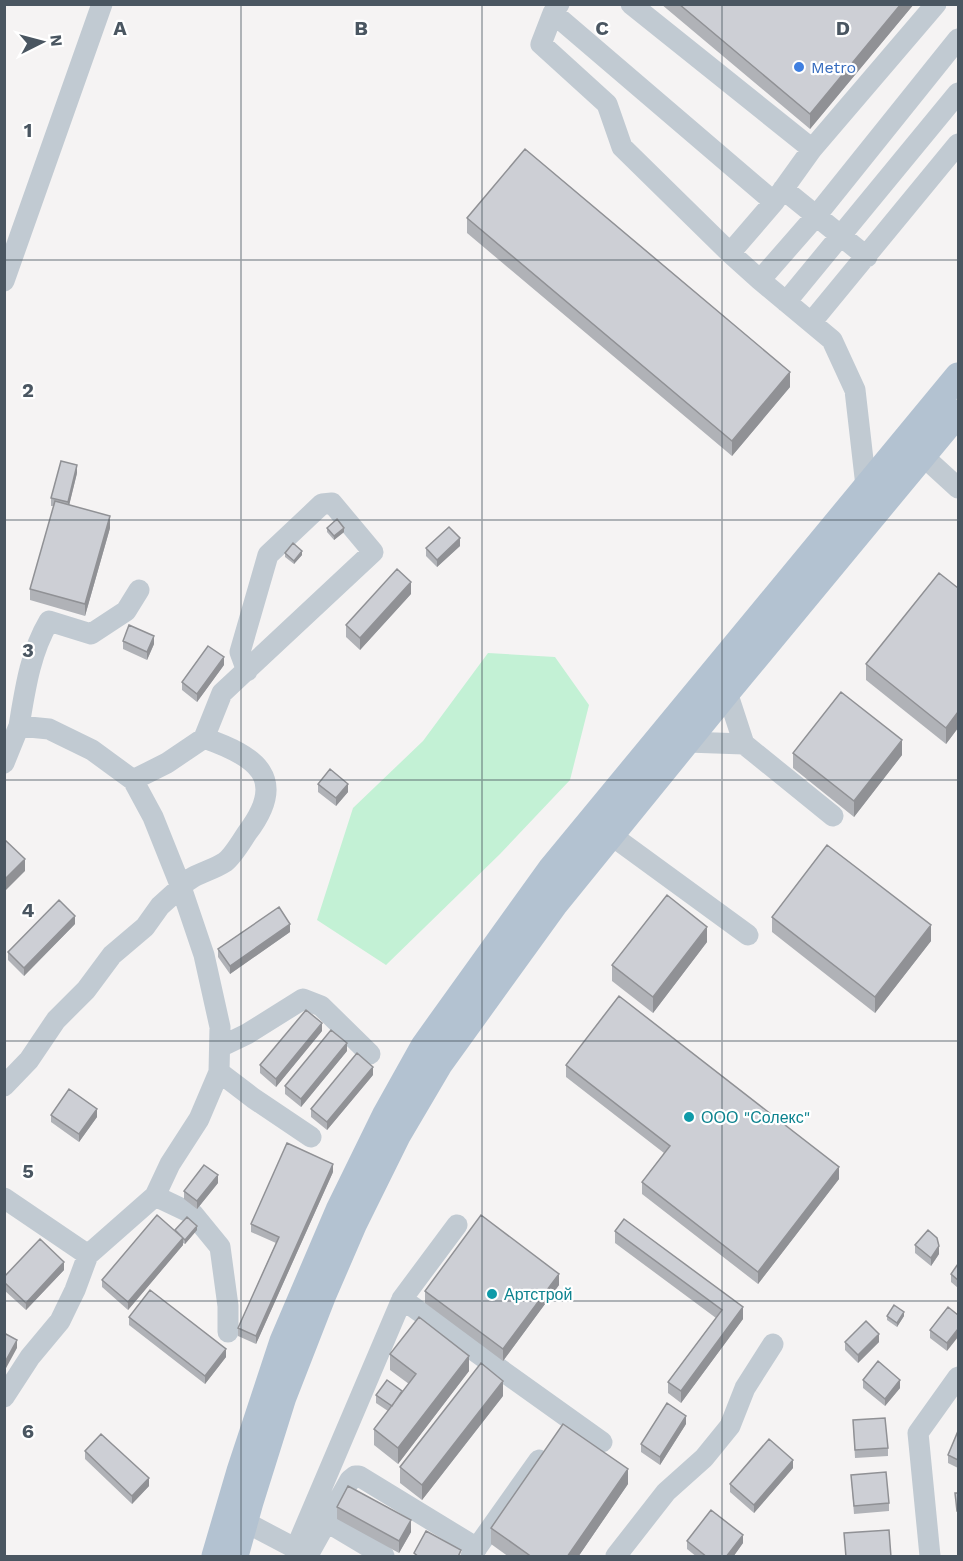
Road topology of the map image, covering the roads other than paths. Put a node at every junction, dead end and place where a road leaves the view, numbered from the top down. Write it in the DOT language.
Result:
graph roads {
  1 [pos="102,4"];
  2 [pos="631,4"];
  3 [pos="936,4"];
  4 [pos="556,9"];
  5 [pos="958,39"];
  6 [pos="958,93"];
  7 [pos="958,144"];
  8 [pos="812,149"];
  9 [pos="778,195"];
  10 [pos="816,216"];
  11 [pos="842,237"];
  12 [pos="730,253"];
  13 [pos="867,257"];
  14 [pos="760,280"];
  15 [pos="4,281"];
  16 [pos="786,302"];
  17 [pos="814,320"];
  18 [pos="958,376"];
  19 [pos="958,413"];
  20 [pos="923,456"];
  21 [pos="866,486"];
  22 [pos="958,488"];
  23 [pos="139,590"];
  24 [pos="247,671"];
  25 [pos="727,692"];
  26 [pos="19,726"];
  27 [pos="204,738"];
  28 [pos="687,742"];
  29 [pos="744,744"];
  30 [pos="4,763"];
  31 [pos="133,780"];
  32 [pos="833,816"];
  33 [pos="611,835"];
  34 [pos="181,887"];
  35 [pos="748,935"];
  36 [pos="220,1047"];
  37 [pos="370,1054"];
  38 [pos="219,1072"];
  39 [pos="4,1086"];
  40 [pos="311,1137"];
  41 [pos="154,1196"];
  42 [pos="4,1198"];
  43 [pos="457,1225"];
  44 [pos="88,1255"];
  45 [pos="402,1299"];
  46 [pos="228,1332"];
  47 [pos="773,1344"];
  48 [pos="958,1377"];
  49 [pos="4,1397"];
  50 [pos="568,1418"];
  51 [pos="602,1442"];
  52 [pos="245,1522"];
  53 [pos="327,1522"];
  54 [pos="474,1552"];
  55 [pos="305,1553"];
  56 [pos="215,1557"];
  57 [pos="236,1557"];
  58 [pos="384,1557"];
  59 [pos="616,1557"];
  60 [pos="930,1557"];
  1 -- 15 [label="street"];
  2 -- 8 [label="street"];
  3 -- 8 [label="street"];
  4 -- 9 [label="street"];
  4 -- 12 [label="street"];
  5 -- 10 [label="street"];
  6 -- 11 [label="street"];
  7 -- 13 [label="street"];
  8 -- 9 [label="street"];
  9 -- 10 [label="street"];
  9 -- 12 [label="street"];
  10 -- 11 [label="street"];
  10 -- 14 [label="street"];
  11 -- 13 [label="street"];
  11 -- 16 [label="street"];
  12 -- 14 [label="street"];
  13 -- 17 [label="street"];
  14 -- 16 [label="street"];
  16 -- 21 [label="street"];
  18 -- 21 [label="main road"];
  19 -- 20 [label="main road"];
  20 -- 22 [label="street"];
  20 -- 25 [label="main road"];
  21 -- 56 [label="main road"];
  23 -- 26 [label="street"];
  24 -- 24 [label="street"];
  24 -- 27 [label="street"];
  25 -- 28 [label="main road"];
  25 -- 29 [label="street"];
  26 -- 30 [label="street"];
  26 -- 31 [label="street"];
  27 -- 31 [label="street"];
  27 -- 34 [label="street"];
  28 -- 29 [label="street"];
  28 -- 33 [label="main road"];
  29 -- 32 [label="street"];
  31 -- 34 [label="street"];
  33 -- 35 [label="street"];
  33 -- 52 [label="main road"];
  34 -- 36 [label="street"];
  34 -- 39 [label="street"];
  36 -- 37 [label="street"];
  36 -- 38 [label="street"];
  38 -- 40 [label="street"];
  38 -- 41 [label="street"];
  41 -- 44 [label="street"];
  41 -- 46 [label="street"];
  42 -- 44 [label="street"];
  43 -- 45 [label="street"];
  44 -- 49 [label="street"];
  45 -- 50 [label="street"];
  45 -- 55 [label="street"];
  47 -- 59 [label="street"];
  48 -- 60 [label="street"];
  50 -- 51 [label="street"];
  50 -- 54 [label="street"];
  52 -- 55 [label="street"];
  52 -- 57 [label="main road"];
  53 -- 54 [label="street"];
  53 -- 55 [label="street"];
  53 -- 58 [label="street"];
}
